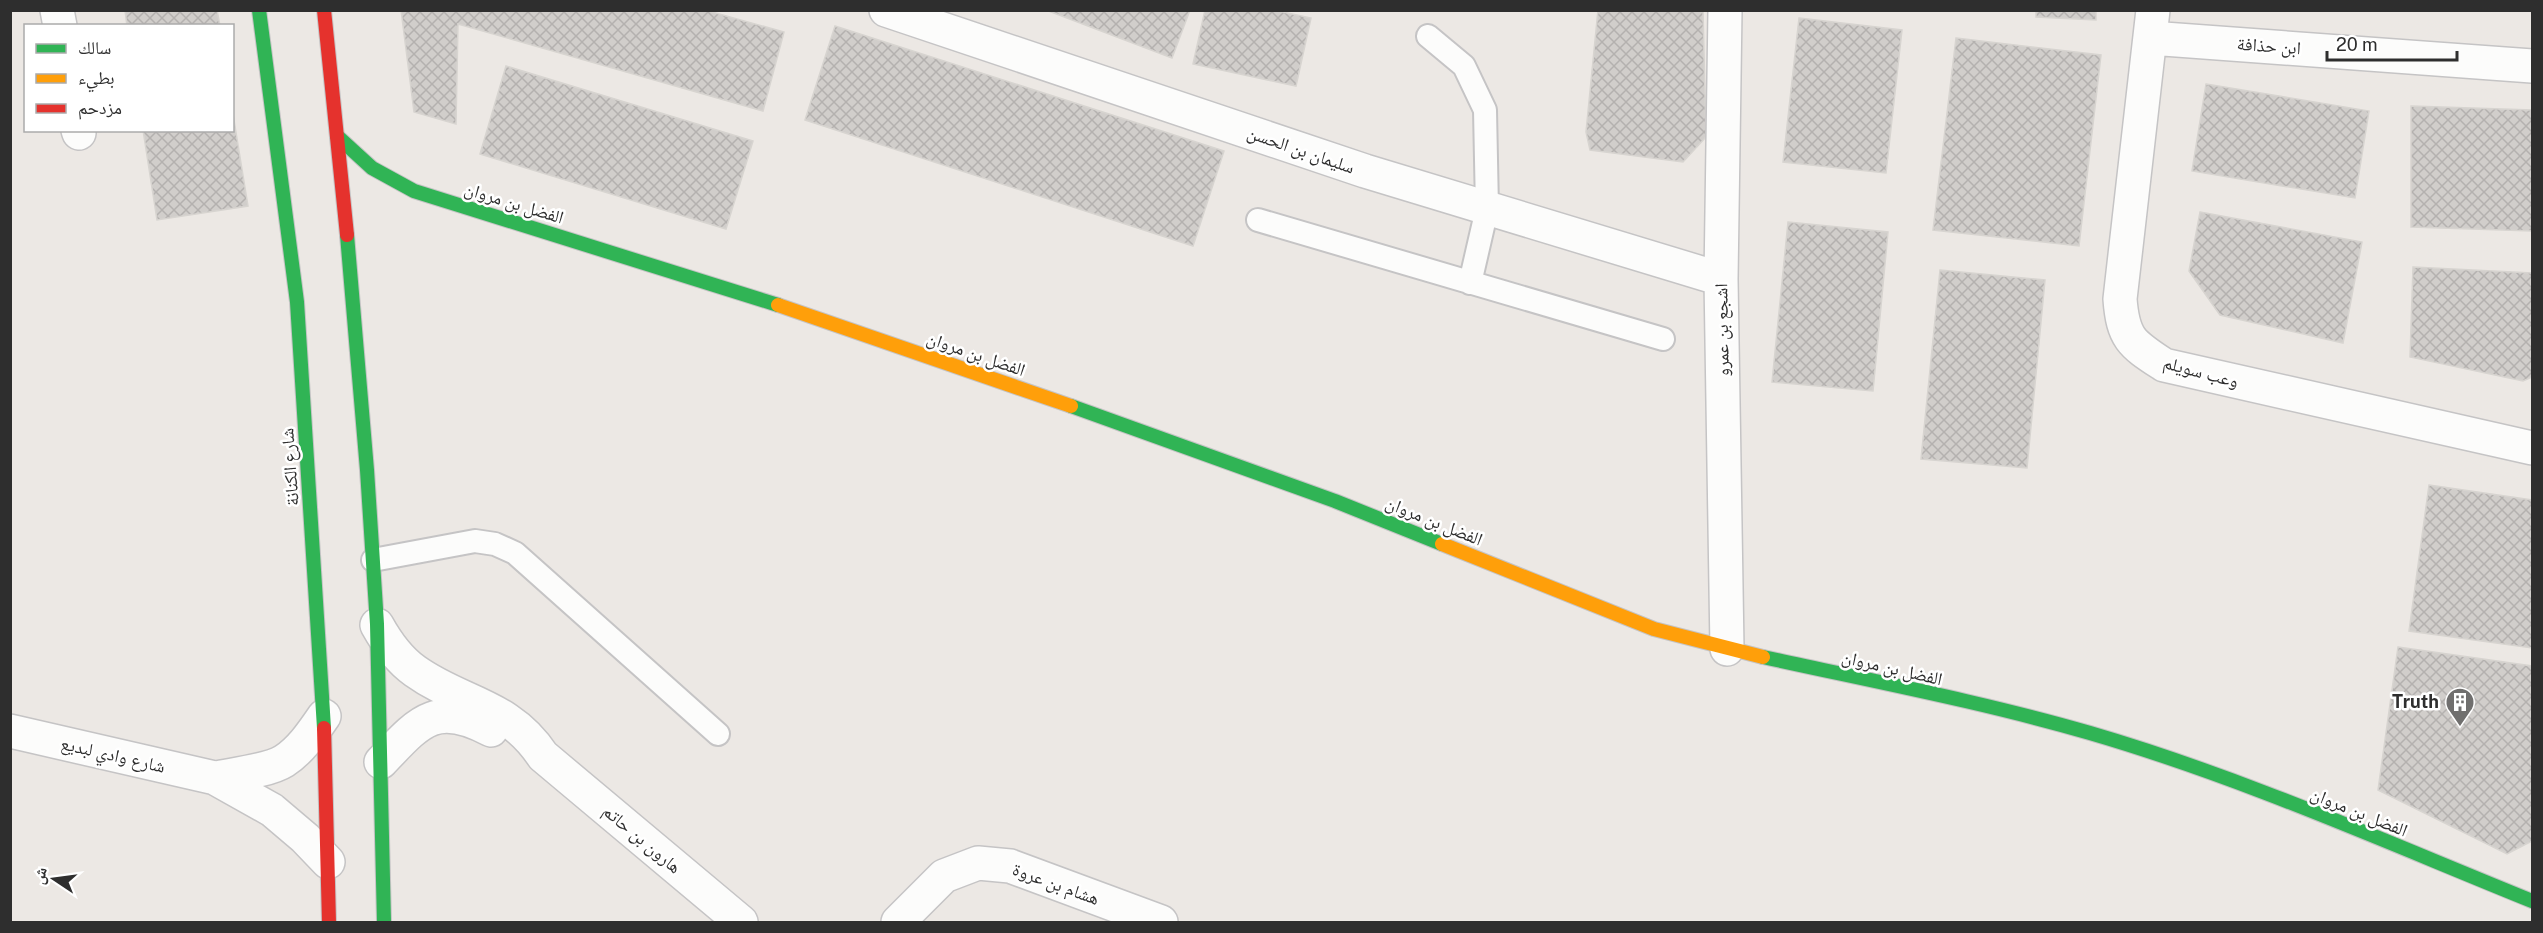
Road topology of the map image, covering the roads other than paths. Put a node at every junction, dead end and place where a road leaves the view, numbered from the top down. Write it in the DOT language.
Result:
graph roads {
  1 [pos="259,10"];
  2 [pos="324,10"];
  3 [pos="886,10"];
  4 [pos="1725,10"];
  5 [pos="2151,24"];
  6 [pos="1428,36"];
  7 [pos="2532,66"];
  8 [pos="337,136"];
  9 [pos="1488,209"];
  10 [pos="1258,220"];
  11 [pos="1721,279"];
  12 [pos="1470,283"];
  13 [pos="1663,339"];
  14 [pos="2532,448"];
  15 [pos="373,560"];
  16 [pos="377,625"];
  17 [pos="1727,649"];
  18 [pos="324,716"];
  19 [pos="10,731"];
  20 [pos="718,734"];
  21 [pos="543,756"];
  22 [pos="381,762"];
  23 [pos="215,778"];
  24 [pos="328,862"];
  25 [pos="2532,901"];
  26 [pos="329,922"];
  27 [pos="384,922"];
  28 [pos="741,922"];
  29 [pos="898,922"];
  30 [pos="1161,922"];
  1 -- 18 [label="street, شارع الكنانة"];
  2 -- 8 [label="street"];
  3 -- 9 [label="street, سليمان بن الحسن"];
  4 -- 11 [label="street, اشجع بن عمرو"];
  5 -- 7 [label="street, ابن حذافة"];
  5 -- 14 [label="street, وعب سويلم"];
  6 -- 9 [label="lane"];
  8 -- 15 [label="street"];
  8 -- 17 [label="street, الفضل بن مروان"];
  9 -- 11 [label="street, سليمان بن الحسن"];
  9 -- 12 [label="lane"];
  10 -- 12 [label="lane"];
  11 -- 17 [label="street, اشجع بن عمرو"];
  12 -- 13 [label="lane"];
  15 -- 16 [label="street"];
  15 -- 20 [label="lane"];
  16 -- 21 [label="street, هارون بن حاتم"];
  16 -- 22 [label="street"];
  17 -- 25 [label="street, الفضل بن مروان"];
  18 -- 23 [label="street, شارع وادي لبديع"];
  18 -- 24 [label="street, شارع الكنانة"];
  19 -- 23 [label="street, شارع وادي لبديع"];
  21 -- 22 [label="street, هارون بن حاتم"];
  21 -- 28 [label="street, هارون بن حاتم"];
  22 -- 27 [label="street"];
  23 -- 24 [label="street, شارع وادي لبديع"];
  24 -- 26 [label="street, شارع الكنانة"];
  29 -- 30 [label="street, هشام بن عروة"];
}
